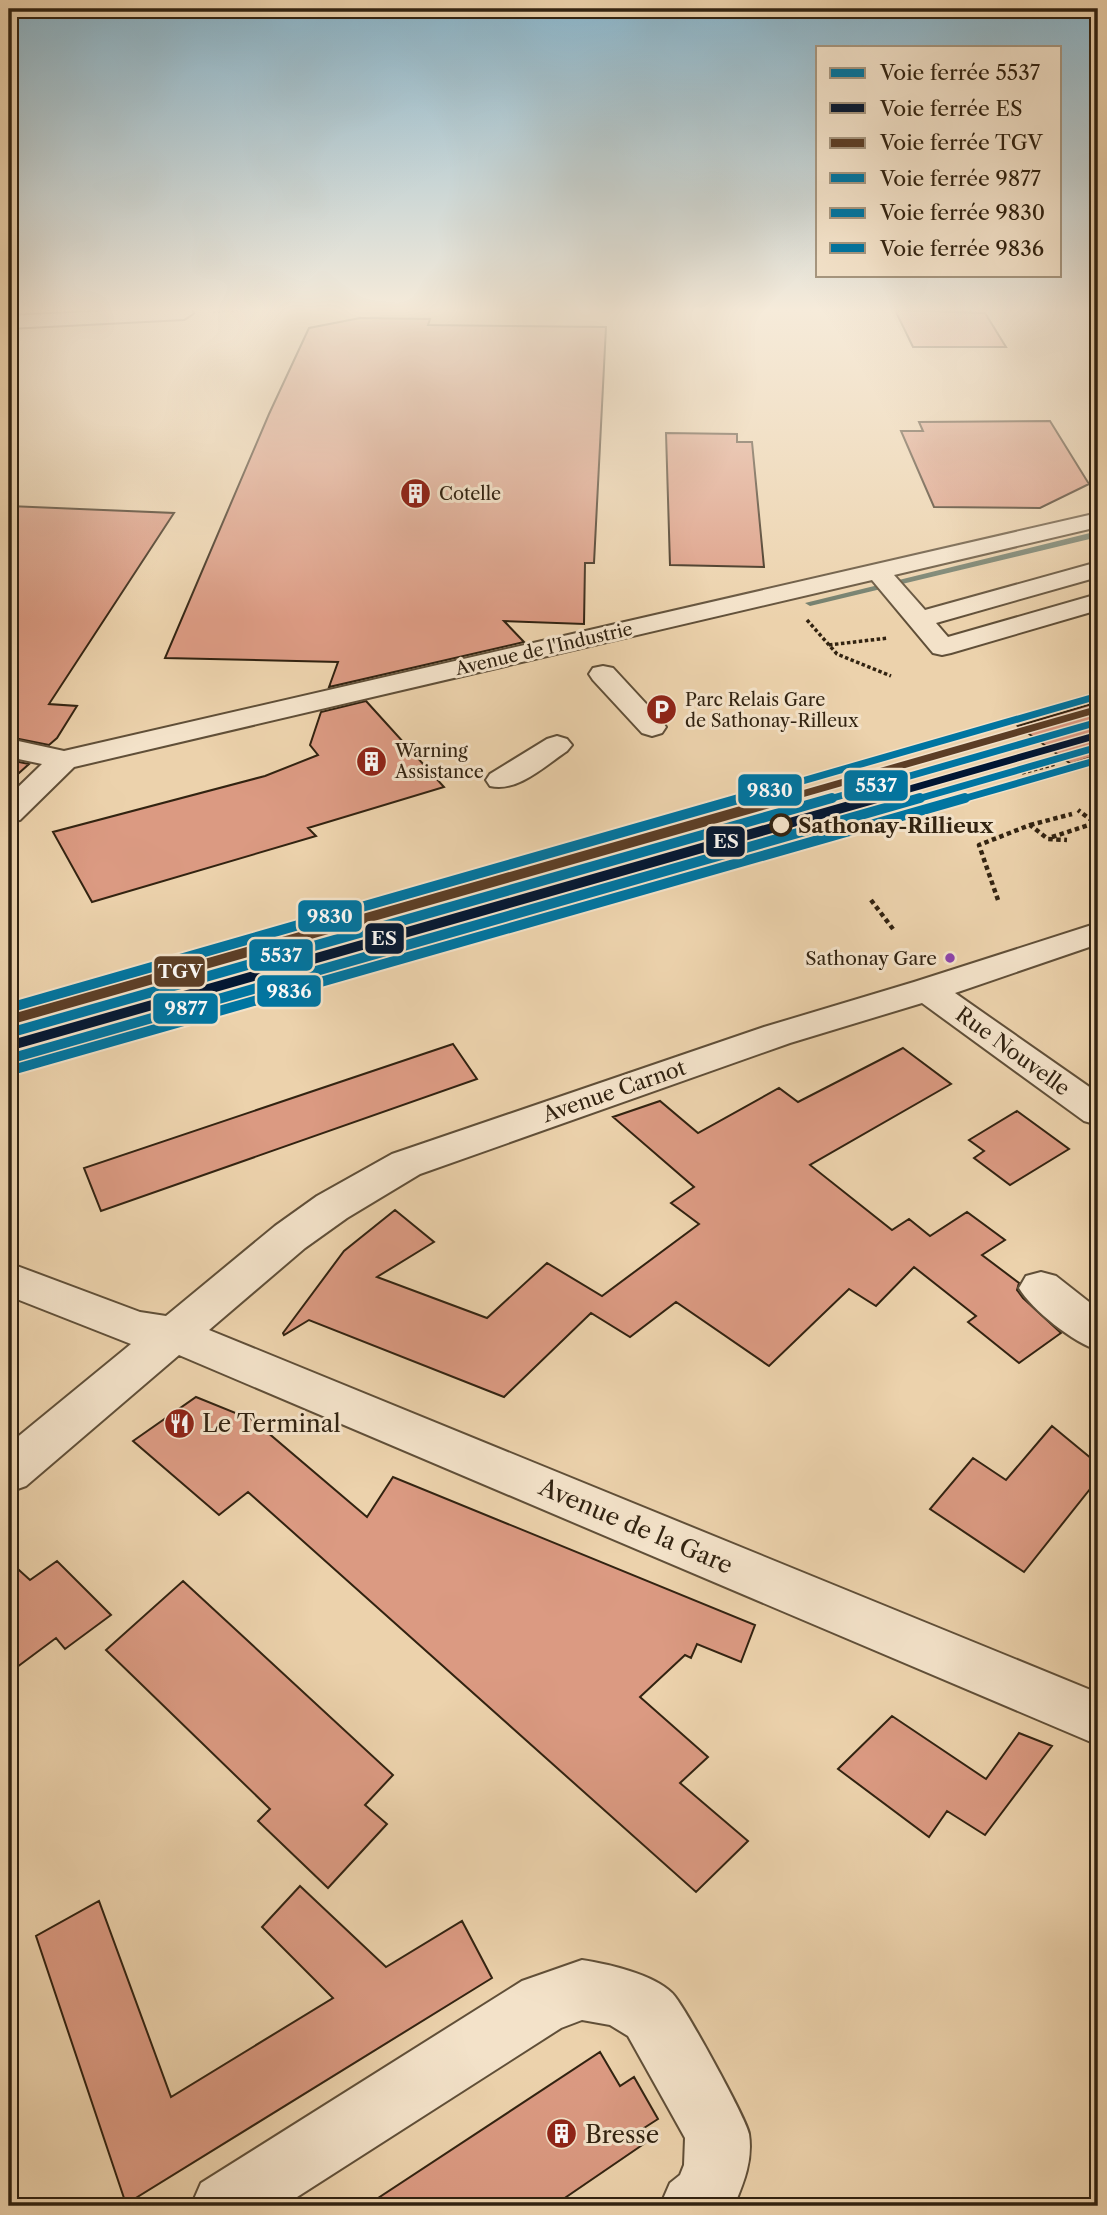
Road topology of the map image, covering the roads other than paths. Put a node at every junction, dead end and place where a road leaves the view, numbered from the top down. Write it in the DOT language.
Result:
graph roads {
  1 [pos="1098,520"];
  2 [pos="1098,569"];
  3 [pos="878,572"];
  4 [pos="1098,602"];
  5 [pos="919,620"];
  6 [pos="603,674"];
  7 [pos="652,727"];
  8 [pos="557,745"];
  9 [pos="9,748"];
  10 [pos="64,760"];
  11 [pos="501,780"];
  12 [pos="9,813"];
  13 [pos="1098,933"];
  14 [pos="927,990"];
  15 [pos="1098,1112"];
  16 [pos="9,1279"];
  17 [pos="1041,1288"];
  18 [pos="1098,1333"];
  19 [pos="174,1334"];
  20 [pos="9,1472"];
  21 [pos="1098,1719"];
  22 [pos="224,2206"];
  23 [pos="693,2206"];
  1 -- 3 [label="street, Avenue de l'Industrie"];
  2 -- 5 [label="street"];
  3 -- 5 [label="street"];
  3 -- 10 [label="street, Avenue de l'Industrie"];
  4 -- 5 [label="street"];
  6 -- 7 [label="street"];
  8 -- 11 [label="street"];
  9 -- 10 [label="street"];
  10 -- 12 [label="street"];
  13 -- 14 [label="street, Avenue Carnot"];
  14 -- 15 [label="street, Rue Nouvelle"];
  14 -- 19 [label="street, Avenue Carnot"];
  16 -- 19 [label="street, Avenue de la Gare"];
  17 -- 18 [label="street"];
  19 -- 20 [label="street, Avenue Carnot"];
  19 -- 21 [label="street, Avenue de la Gare"];
  22 -- 23 [label="street"];
}
